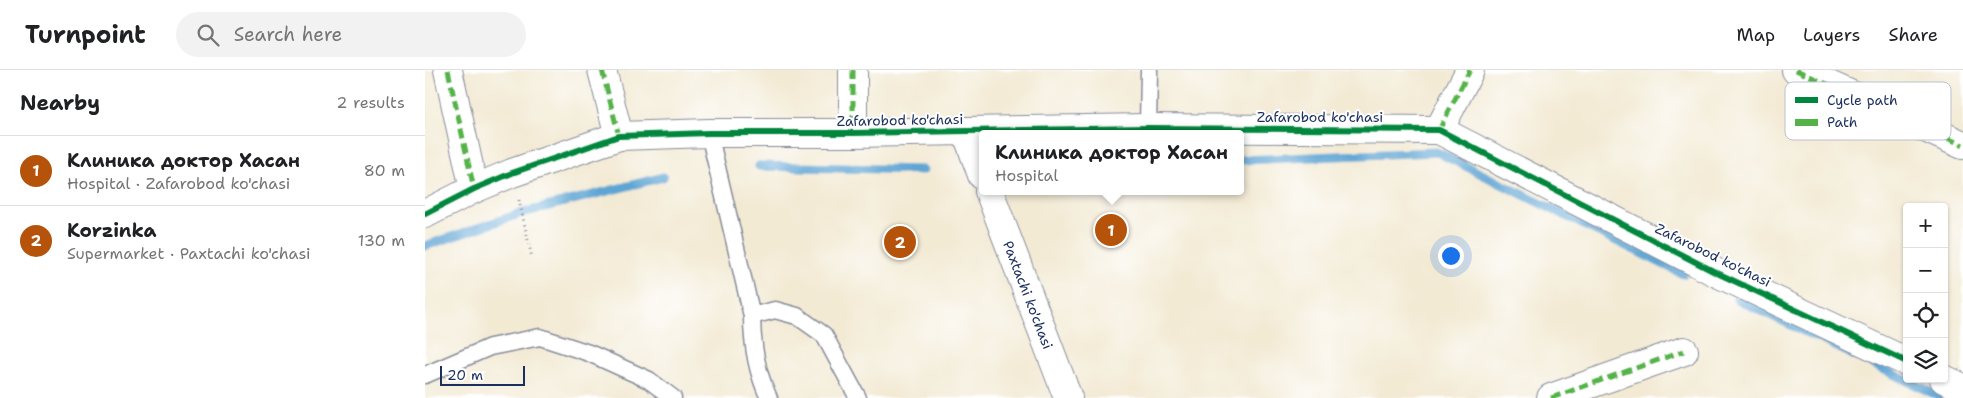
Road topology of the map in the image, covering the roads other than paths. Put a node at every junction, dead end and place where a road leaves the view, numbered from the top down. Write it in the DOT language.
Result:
graph roads {
  1 [pos="448,70"];
  2 [pos="602,70"];
  3 [pos="853,70"];
  4 [pos="1149,70"];
  5 [pos="1470,70"];
  6 [pos="1796,70"];
  7 [pos="1823,82"];
  8 [pos="1148,128"];
  9 [pos="1027,130"];
  10 [pos="1439,130"];
  11 [pos="966,131"];
  12 [pos="979,131"];
  13 [pos="709,133"];
  14 [pos="853,134"];
  15 [pos="619,136"];
  16 [pos="1951,140"];
  17 [pos="1963,145"];
  18 [pos="979,167"];
  19 [pos="474,189"];
  20 [pos="991,195"];
  21 [pos="425,214"];
  22 [pos="752,316"];
  23 [pos="1684,351"];
  24 [pos="1903,360"];
  25 [pos="425,376"];
  26 [pos="1948,381"];
  27 [pos="1963,388"];
  28 [pos="673,398"];
  29 [pos="769,398"];
  30 [pos="858,398"];
  31 [pos="1068,398"];
  32 [pos="1551,398"];
  1 -- 19 [label="street"];
  2 -- 15 [label="street"];
  3 -- 14 [label="street"];
  4 -- 8 [label="lane"];
  5 -- 10 [label="street"];
  6 -- 7 [label="street"];
  8 -- 9 [label="street, Zafarobod ko'chasi"];
  8 -- 10 [label="street, Zafarobod ko'chasi"];
  10 -- 24 [label="street, Zafarobod ko'chasi"];
  11 -- 12 [label="street, Zafarobod ko'chasi"];
  11 -- 14 [label="street, Zafarobod ko'chasi"];
  11 -- 18 [label="street"];
  13 -- 14 [label="street, Zafarobod ko'chasi"];
  13 -- 15 [label="street, Zafarobod ko'chasi"];
  13 -- 22 [label="lane"];
  15 -- 19 [label="street, Zafarobod ko'chasi"];
  16 -- 17 [label="street"];
  19 -- 21 [label="street, Zafarobod ko'chasi"];
  20 -- 31 [label="street, Paxtachi ko'chasi"];
  22 -- 29 [label="lane"];
  22 -- 30 [label="lane"];
  23 -- 32 [label="street"];
  25 -- 28 [label="lane"];
  26 -- 27 [label="street"];
}
